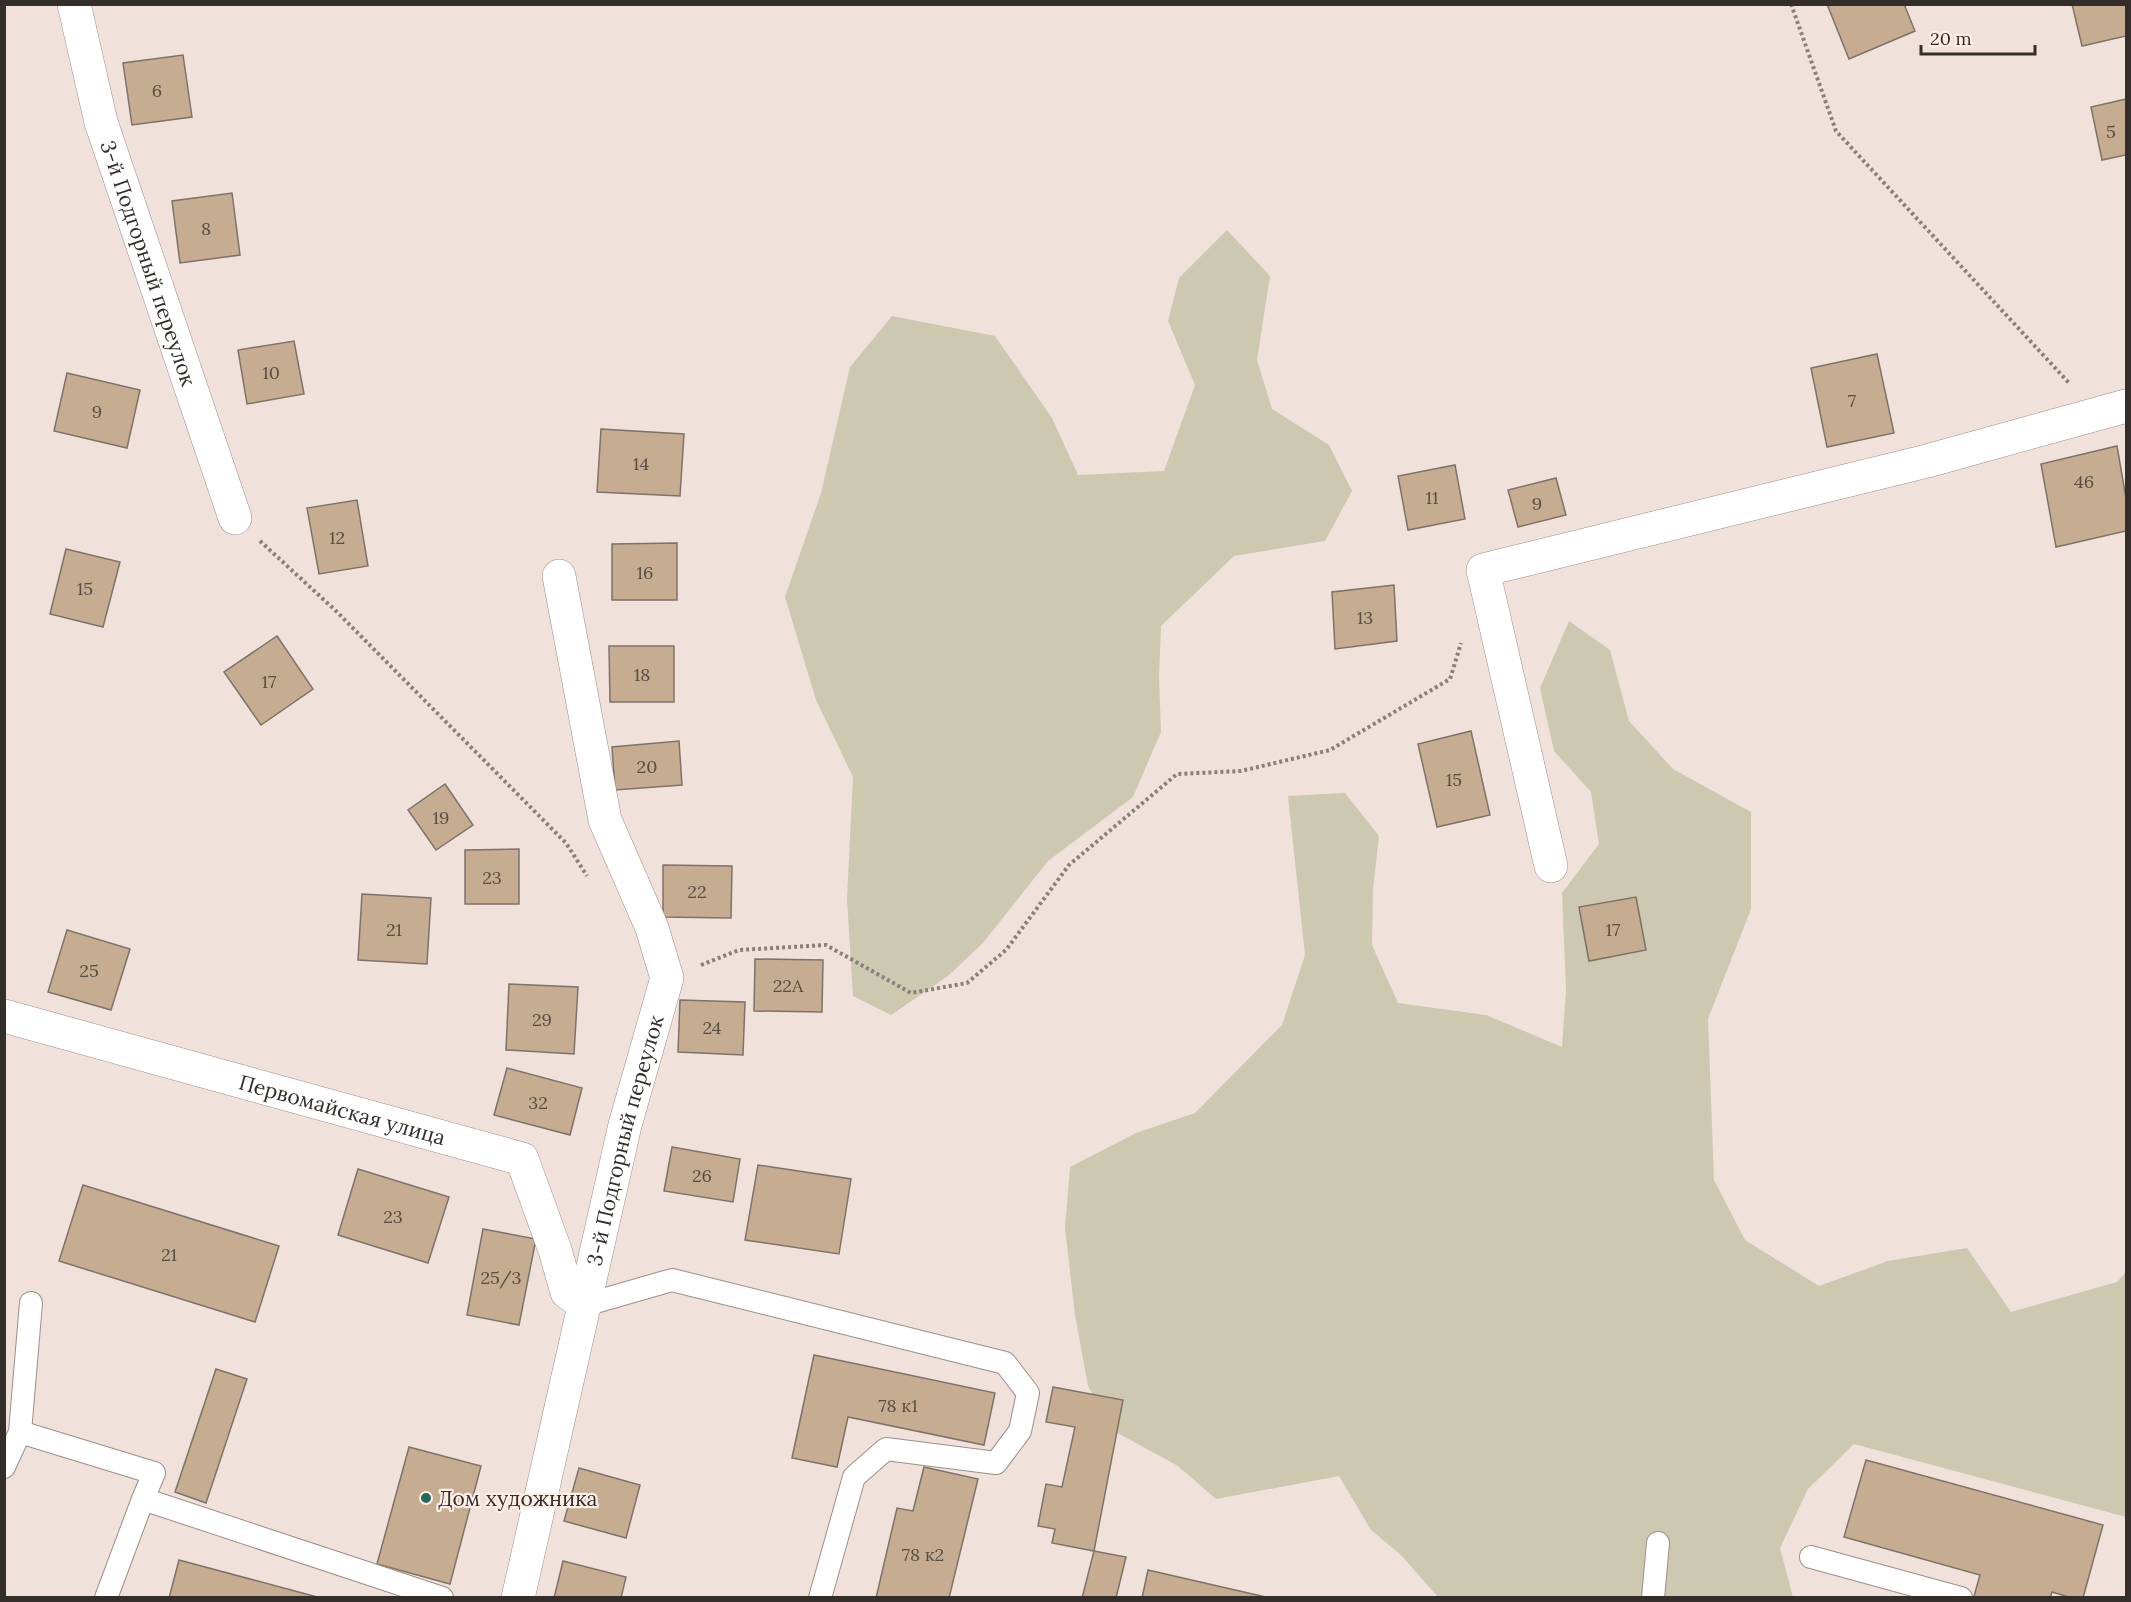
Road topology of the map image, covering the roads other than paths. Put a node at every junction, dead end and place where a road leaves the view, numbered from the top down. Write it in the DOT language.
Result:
graph roads {
  1 [pos="74,4"];
  2 [pos="2112,410"];
  3 [pos="235,518"];
  4 [pos="559,576"];
  5 [pos="1551,866"];
  6 [pos="4,1016"];
  7 [pos="31,1303"];
  8 [pos="585,1305"];
  9 [pos="20,1432"];
  10 [pos="4,1467"];
  11 [pos="143,1499"];
  12 [pos="1658,1543"];
  13 [pos="1811,1557"];
  14 [pos="106,1598"];
  15 [pos="442,1598"];
  16 [pos="518,1598"];
  17 [pos="820,1598"];
  18 [pos="1653,1598"];
  19 [pos="1961,1598"];
  1 -- 3 [label="street, 3-й Подгорный переулок"];
  2 -- 5 [label="street"];
  4 -- 8 [label="street, 3-й Подгорный переулок"];
  6 -- 8 [label="street, Первомайская улица"];
  7 -- 9 [label="lane"];
  8 -- 16 [label="street, 3-й Подгорный переулок"];
  8 -- 17 [label="lane"];
  9 -- 10 [label="lane"];
  9 -- 11 [label="lane"];
  11 -- 14 [label="lane"];
  11 -- 15 [label="lane"];
  12 -- 18 [label="lane"];
  13 -- 19 [label="lane"];
}
